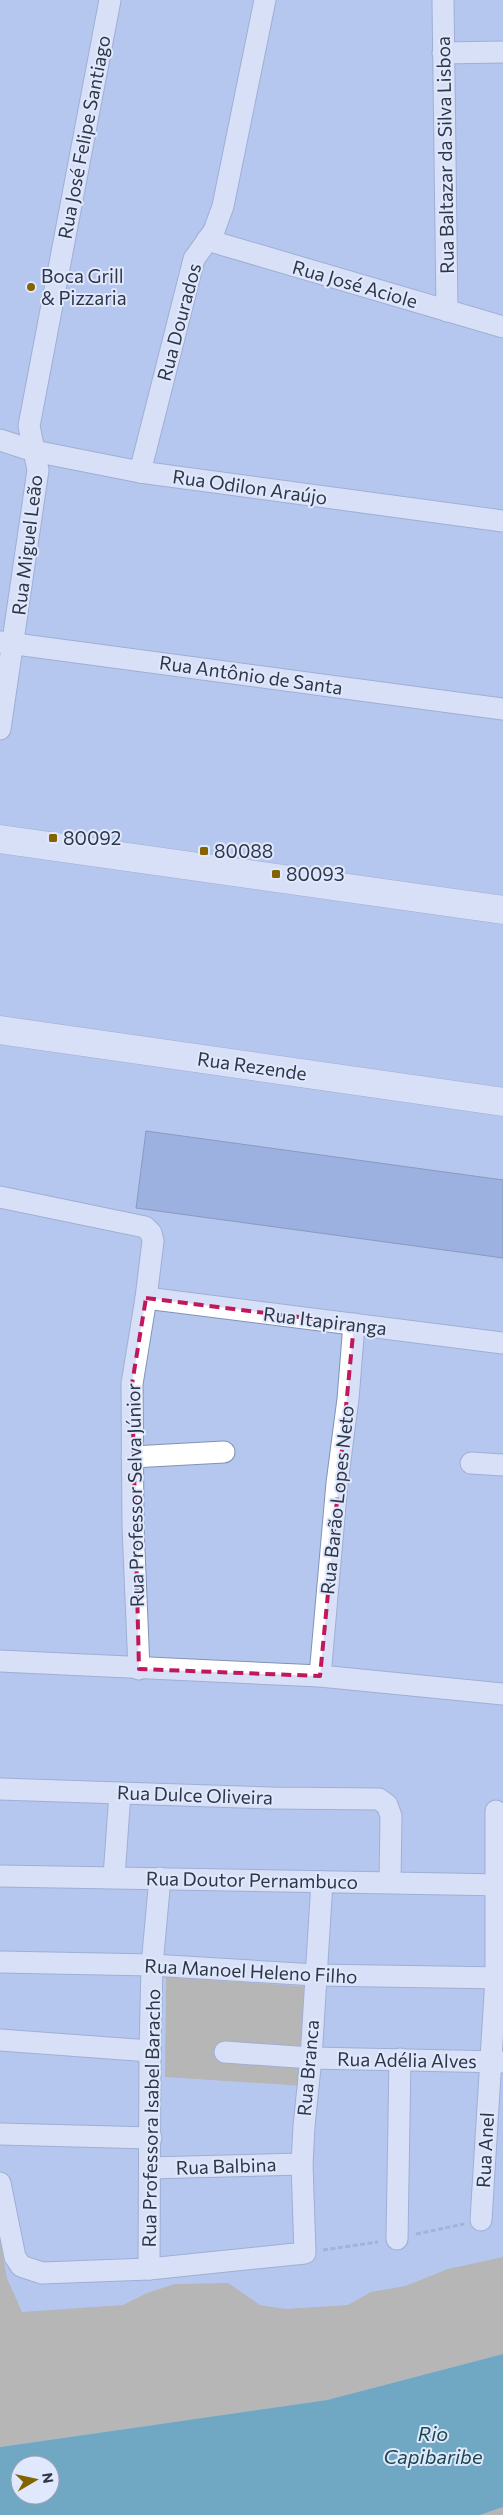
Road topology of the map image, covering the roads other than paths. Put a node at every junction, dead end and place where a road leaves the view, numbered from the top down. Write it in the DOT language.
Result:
graph roads {
  1 [pos="110,0"];
  2 [pos="265,0"];
  3 [pos="443,0"];
  4 [pos="503,52"];
  5 [pos="444,54"];
  6 [pos="208,240"];
  7 [pos="448,311"];
  8 [pos="503,327"];
  9 [pos="0,440"];
  10 [pos="34,451"];
  11 [pos="140,472"];
  12 [pos="503,520"];
  13 [pos="7,643"];
  14 [pos="503,709"];
  15 [pos="0,729"];
  16 [pos="0,840"];
  17 [pos="503,910"];
  18 [pos="0,1030"];
  19 [pos="503,1102"];
  20 [pos="0,1197"];
  21 [pos="146,1298"];
  22 [pos="354,1324"];
  23 [pos="503,1343"];
  24 [pos="224,1452"];
  25 [pos="132,1456"];
  26 [pos="471,1463"];
  27 [pos="503,1465"];
  28 [pos="0,1661"];
  29 [pos="138,1669"];
  30 [pos="320,1676"];
  31 [pos="503,1694"];
  32 [pos="0,1789"];
  33 [pos="120,1793"];
  34 [pos="496,1811"];
  35 [pos="0,1876"];
  36 [pos="114,1877"];
  37 [pos="160,1878"];
  38 [pos="322,1882"];
  39 [pos="390,1882"];
  40 [pos="500,1885"];
  41 [pos="0,1962"];
  42 [pos="152,1965"];
  43 [pos="315,1975"];
  44 [pos="500,1978"];
  45 [pos="0,2040"];
  46 [pos="150,2052"];
  47 [pos="225,2052"];
  48 [pos="311,2058"];
  49 [pos="400,2059"];
  50 [pos="496,2062"];
  51 [pos="0,2134"];
  52 [pos="151,2138"];
  53 [pos="302,2164"];
  54 [pos="150,2168"];
  55 [pos="0,2183"];
  56 [pos="481,2220"];
  57 [pos="398,2239"];
  58 [pos="148,2269"];
  1 -- 10 [label="street, Rua José Felipe Santiago"];
  2 -- 6 [label="street, Rua Dourados"];
  3 -- 5 [label="street, Rua Baltazar da Silva Lisboa"];
  4 -- 5 [label="street"];
  5 -- 7 [label="street, Rua Baltazar da Silva Lisboa"];
  6 -- 7 [label="street, Rua José Aciole"];
  6 -- 11 [label="street, Rua Dourados"];
  7 -- 8 [label="street, Rua José Aciole"];
  9 -- 10 [label="street, Rua Odilon Araújo"];
  10 -- 11 [label="street, Rua Odilon Araújo"];
  10 -- 13 [label="street, Rua Miguel Leão"];
  11 -- 12 [label="street, Rua Odilon Araújo"];
  13 -- 14 [label="street, Rua Antônio de Santa"];
  13 -- 15 [label="street, Rua Miguel Leão"];
  16 -- 17 [label="street"];
  18 -- 19 [label="street, Rua Rezende"];
  20 -- 21 [label="street, Rua Professor Selva Júnior"];
  21 -- 22 [label="street, Rua Itapiranga"];
  21 -- 25 [label="street, Rua Professor Selva Júnior"];
  22 -- 23 [label="street, Rua Itapiranga"];
  22 -- 30 [label="street, Rua Barão Lopes Neto"];
  24 -- 25 [label="street"];
  25 -- 29 [label="street, Rua Professor Selva Júnior"];
  26 -- 27 [label="street"];
  28 -- 29 [label="street"];
  29 -- 30 [label="street"];
  30 -- 31 [label="street"];
  32 -- 33 [label="street, Rua Dulce Oliveira"];
  33 -- 36 [label="street"];
  33 -- 39 [label="street, Rua Dulce Oliveira"];
  34 -- 40 [label="street, Rua Anel"];
  35 -- 36 [label="street, Rua Doutor Pernambuco"];
  36 -- 37 [label="street, Rua Doutor Pernambuco"];
  37 -- 38 [label="street, Rua Doutor Pernambuco"];
  37 -- 42 [label="street, Rua Professora Isabel Baracho"];
  38 -- 39 [label="street, Rua Doutor Pernambuco"];
  38 -- 43 [label="street, Rua Branca"];
  39 -- 40 [label="street, Rua Doutor Pernambuco"];
  40 -- 44 [label="street, Rua Anel"];
  41 -- 42 [label="street, Rua Manoel Heleno Filho"];
  42 -- 43 [label="street, Rua Manoel Heleno Filho"];
  42 -- 46 [label="street, Rua Professora Isabel Baracho"];
  43 -- 44 [label="street, Rua Manoel Heleno Filho"];
  43 -- 48 [label="street, Rua Branca"];
  44 -- 50 [label="street, Rua Anel"];
  45 -- 46 [label="street"];
  46 -- 52 [label="street, Rua Professora Isabel Baracho"];
  47 -- 48 [label="street, Rua Adélia Alves"];
  48 -- 49 [label="street, Rua Adélia Alves"];
  48 -- 53 [label="street, Rua Branca"];
  49 -- 50 [label="street, Rua Adélia Alves"];
  49 -- 57 [label="street"];
  50 -- 56 [label="street, Rua Anel"];
  51 -- 52 [label="street"];
  52 -- 54 [label="street, Rua Professora Isabel Baracho"];
  53 -- 54 [label="street, Rua Balbina"];
  53 -- 58 [label="street, Rua Branca"];
  54 -- 58 [label="street, Rua Professora Isabel Baracho"];
  55 -- 58 [label="street"];
}
